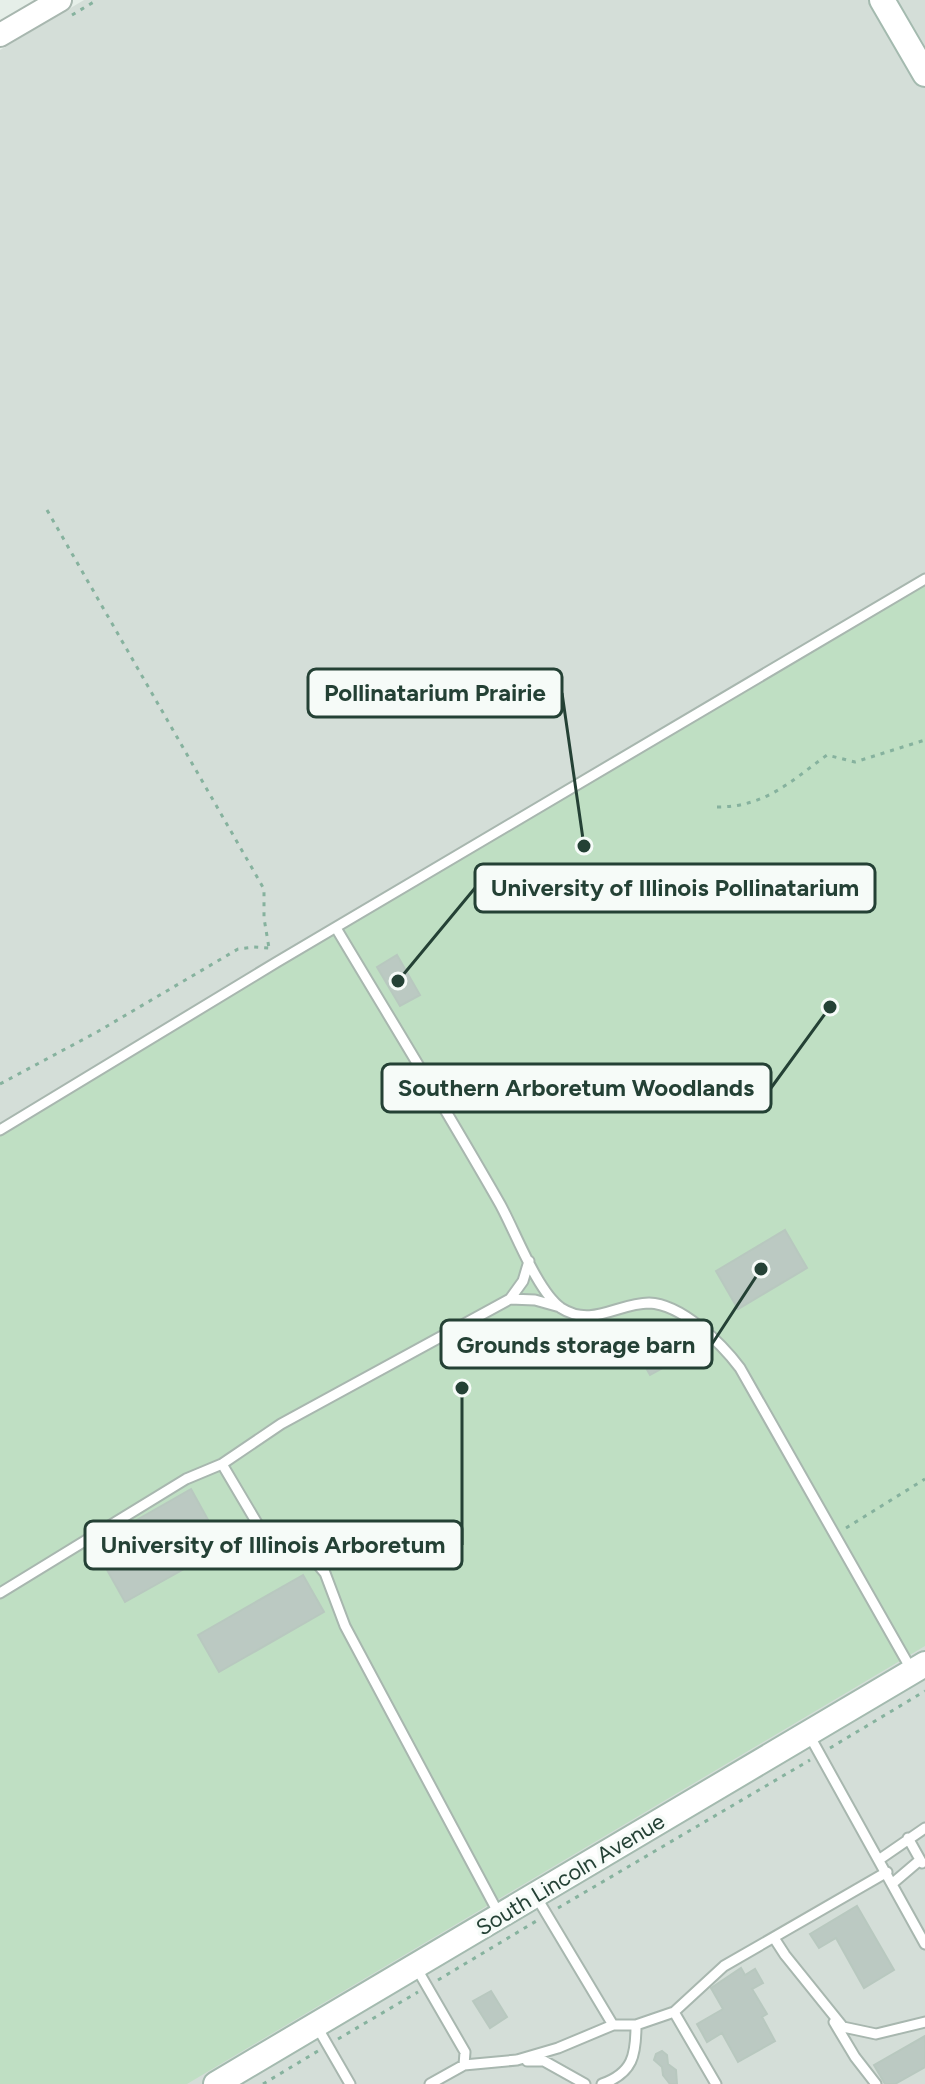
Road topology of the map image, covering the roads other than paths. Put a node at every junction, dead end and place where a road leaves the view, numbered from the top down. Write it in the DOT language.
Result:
graph roads {
  1 [pos="60,0"];
  2 [pos="882,0"];
  3 [pos="0,35"];
  4 [pos="925,74"];
  5 [pos="925,579"];
  6 [pos="336,928"];
  7 [pos="0,1130"];
  8 [pos="529,1261"];
  9 [pos="510,1299"];
  10 [pos="560,1307"];
  11 [pos="222,1464"];
  12 [pos="0,1593"];
  13 [pos="921,1676"];
  14 [pos="814,1744"];
  15 [pos="925,1828"];
  16 [pos="908,1838"];
  17 [pos="880,1859"];
  18 [pos="922,1863"];
  19 [pos="887,1872"];
  20 [pos="893,1883"];
  21 [pos="541,1905"];
  22 [pos="500,1916"];
  23 [pos="774,1938"];
  24 [pos="925,1944"];
  25 [pos="421,1976"];
  26 [pos="824,2006"];
  27 [pos="674,2012"];
  28 [pos="925,2022"];
  29 [pos="613,2025"];
  30 [pos="636,2025"];
  31 [pos="322,2035"];
  32 [pos="517,2060"];
  33 [pos="464,2065"];
  34 [pos="216,2084"];
  35 [pos="350,2084"];
  36 [pos="430,2084"];
  37 [pos="585,2084"];
  38 [pos="602,2084"];
  39 [pos="716,2084"];
  40 [pos="876,2084"];
  1 -- 3 [label="street"];
  2 -- 4 [label="main road"];
  5 -- 6 [label="lane"];
  6 -- 7 [label="lane"];
  6 -- 8 [label="lane"];
  8 -- 9 [label="lane"];
  8 -- 10 [label="lane"];
  9 -- 10 [label="lane"];
  9 -- 11 [label="lane"];
  10 -- 13 [label="lane"];
  11 -- 12 [label="lane"];
  11 -- 22 [label="lane"];
  13 -- 14 [label="main road, South Lincoln Avenue"];
  14 -- 17 [label="lane"];
  14 -- 21 [label="main road, South Lincoln Avenue"];
  15 -- 16 [label="lane"];
  16 -- 17 [label="lane"];
  16 -- 18 [label="lane"];
  17 -- 19 [label="lane"];
  18 -- 20 [label="lane"];
  19 -- 20 [label="lane"];
  19 -- 23 [label="lane"];
  20 -- 24 [label="lane"];
  21 -- 22 [label="main road, South Lincoln Avenue"];
  21 -- 29 [label="lane"];
  22 -- 25 [label="main road, South Lincoln Avenue"];
  23 -- 26 [label="lane"];
  23 -- 27 [label="lane"];
  25 -- 31 [label="main road, South Lincoln Avenue"];
  25 -- 33 [label="lane"];
  26 -- 28 [label="lane"];
  26 -- 40 [label="lane"];
  27 -- 30 [label="lane"];
  27 -- 39 [label="lane"];
  29 -- 30 [label="lane"];
  29 -- 32 [label="lane"];
  30 -- 38 [label="lane"];
  31 -- 34 [label="main road, South Lincoln Avenue"];
  31 -- 35 [label="lane"];
  32 -- 33 [label="lane"];
  32 -- 37 [label="lane"];
  33 -- 36 [label="lane"];
}
